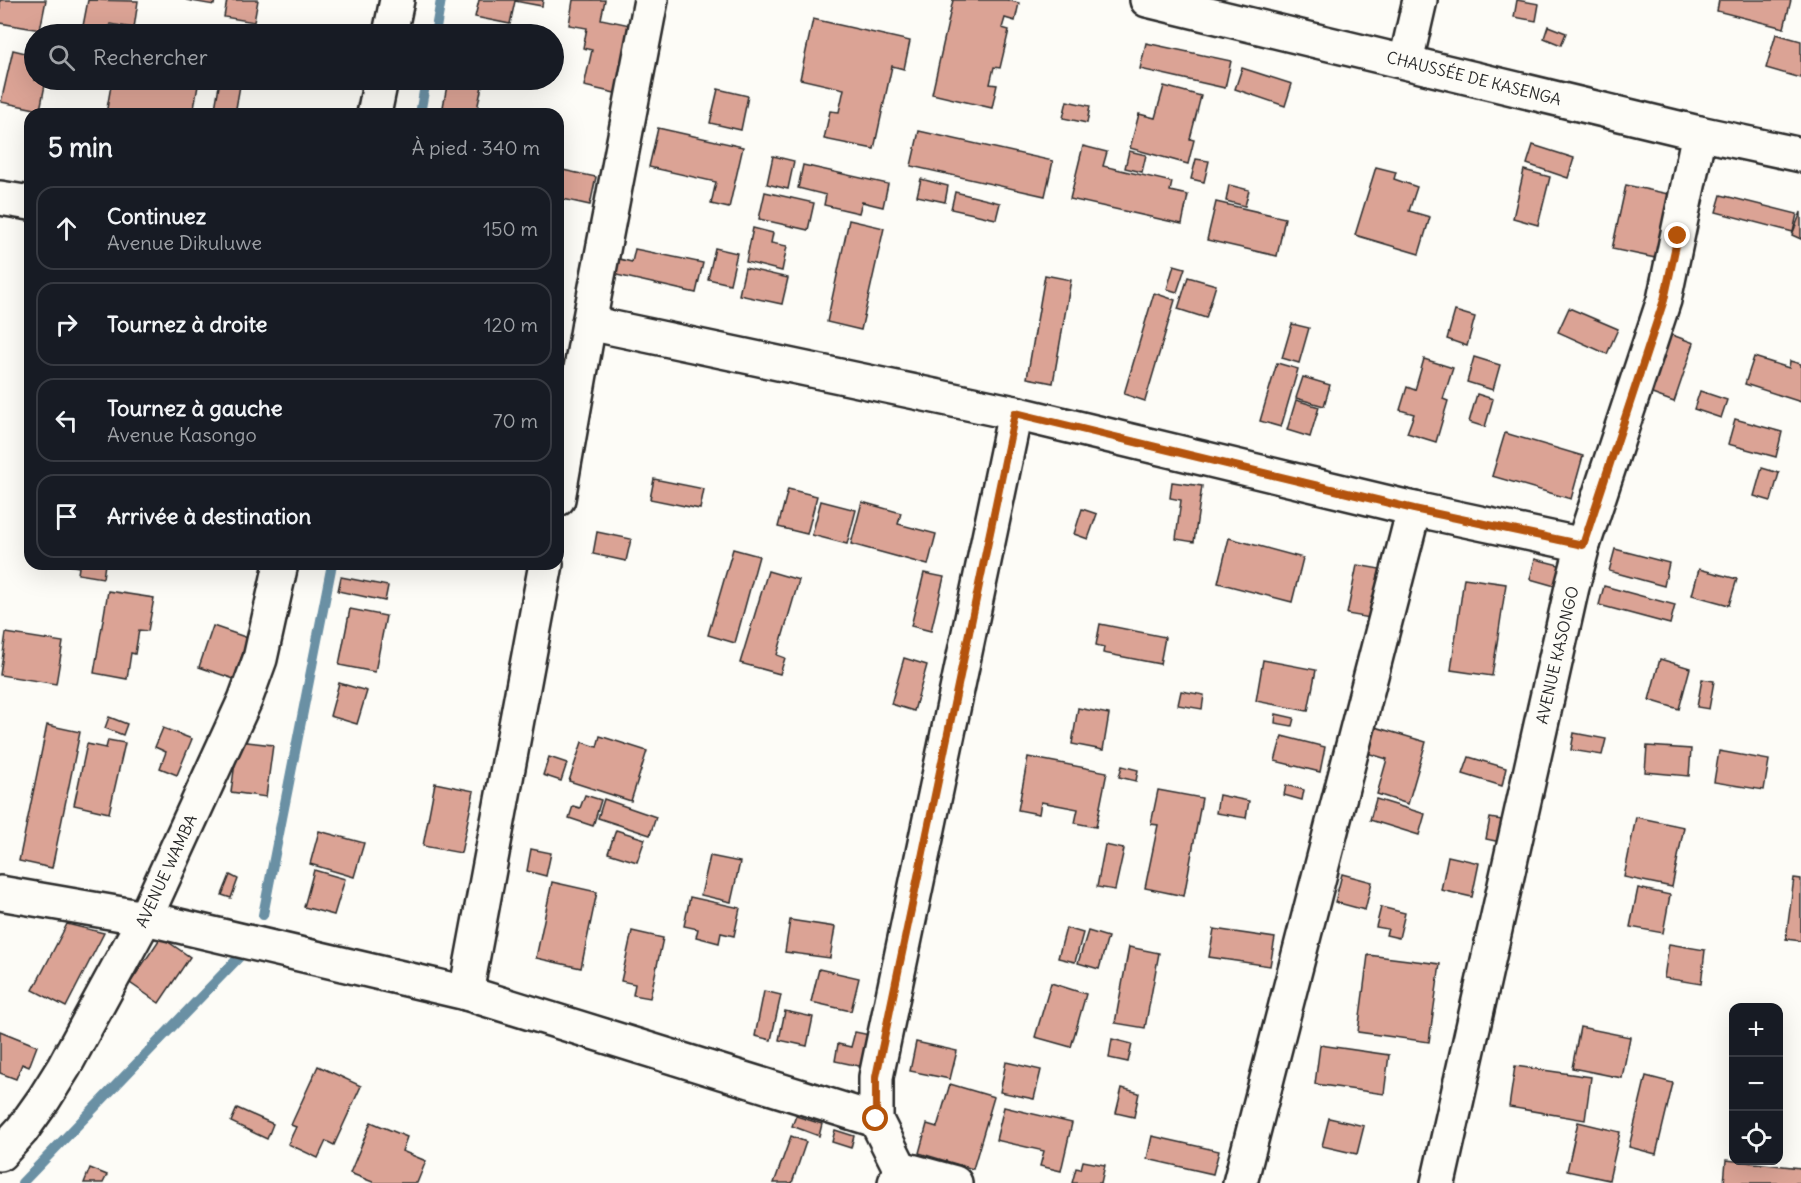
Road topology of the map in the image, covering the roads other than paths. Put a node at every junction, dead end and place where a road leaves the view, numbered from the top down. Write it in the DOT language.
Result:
graph roads {
  1 [pos="397,0"];
  2 [pos="651,0"];
  3 [pos="1147,0"];
  4 [pos="1420,0"];
  5 [pos="392,24"];
  6 [pos="1406,61"];
  7 [pos="379,90"];
  8 [pos="375,108"];
  9 [pos="1699,133"];
  10 [pos="1801,155"];
  11 [pos="0,198"];
  12 [pos="24,202"];
  13 [pos="589,323"];
  14 [pos="1015,413"];
  15 [pos="564,465"];
  16 [pos="1414,509"];
  17 [pos="1583,545"];
  18 [pos="279,570"];
  19 [pos="545,570"];
  20 [pos="0,893"];
  21 [pos="145,918"];
  22 [pos="466,993"];
  23 [pos="876,1119"];
  24 [pos="0,1154"];
  25 [pos="897,1176"];
  26 [pos="955,1183"];
  27 [pos="1240,1183"];
  28 [pos="1438,1183"];
  1 -- 5 [label="street"];
  2 -- 13 [label="street"];
  3 -- 6 [label="street, CHAUSSÉE DE KASENGA"];
  4 -- 6 [label="street"];
  6 -- 9 [label="street, CHAUSSÉE DE KASENGA"];
  7 -- 8 [label="street"];
  9 -- 10 [label="street, CHAUSSÉE DE KASENGA"];
  9 -- 17 [label="street, AVENUE KASONGO"];
  11 -- 12 [label="street"];
  13 -- 14 [label="street"];
  13 -- 15 [label="street"];
  14 -- 16 [label="street"];
  14 -- 23 [label="street"];
  16 -- 17 [label="street"];
  16 -- 27 [label="street"];
  17 -- 28 [label="street, AVENUE KASONGO"];
  18 -- 21 [label="street, AVENUE WAMBA"];
  19 -- 22 [label="street"];
  20 -- 21 [label="street"];
  21 -- 22 [label="street"];
  21 -- 24 [label="street, AVENUE WAMBA"];
  22 -- 23 [label="street"];
  23 -- 25 [label="street"];
  25 -- 26 [label="street"];
}
